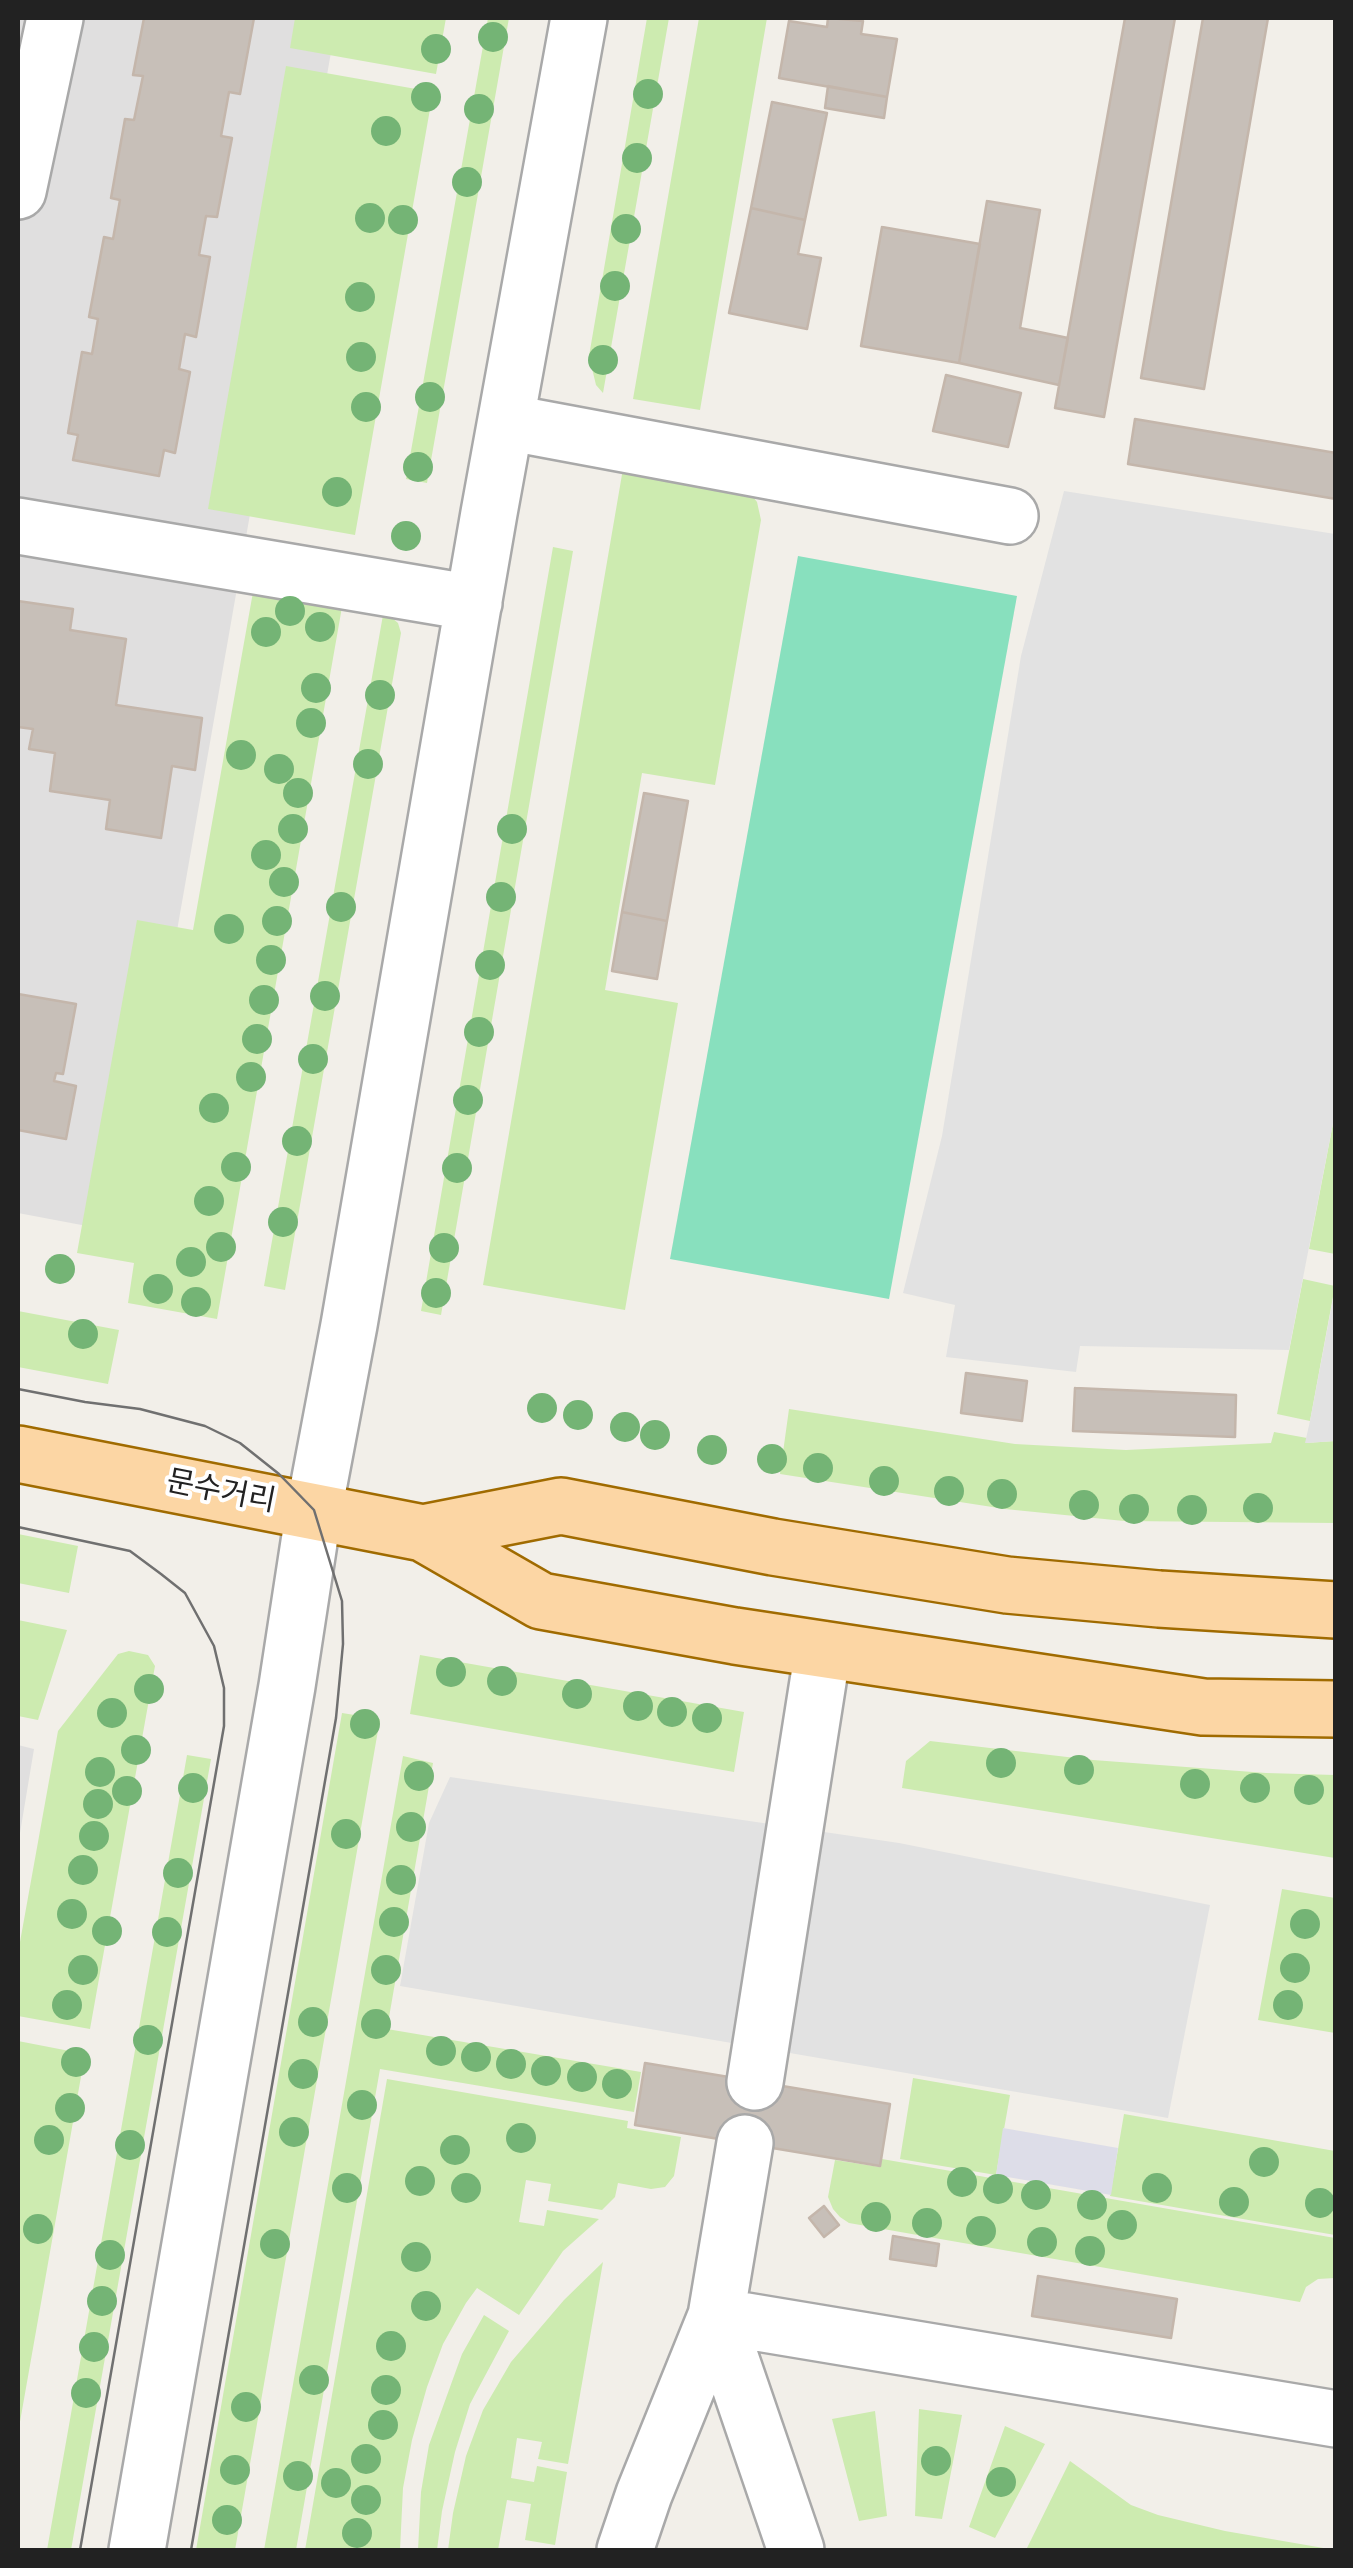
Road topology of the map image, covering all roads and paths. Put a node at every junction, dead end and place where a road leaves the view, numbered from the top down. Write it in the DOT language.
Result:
graph roads {
  1 [pos="54,18"];
  2 [pos="578,18"];
  3 [pos="18,191"];
  4 [pos="506,422"];
  5 [pos="1010,516"];
  6 [pos="18,526"];
  7 [pos="474,602"];
  8 [pos="18,1454"];
  9 [pos="314,1510"];
  10 [pos="424,1533"];
  11 [pos="1336,1610"];
  12 [pos="823,1650"];
  13 [pos="1336,1709"];
  14 [pos="755,2082"];
  15 [pos="746,2143"];
  16 [pos="716,2316"];
  17 [pos="1336,2419"];
  18 [pos="138,2550"];
  19 [pos="624,2550"];
  20 [pos="796,2550"];
  1 -- 3 [label="street"];
  2 -- 4 [label="street"];
  4 -- 5 [label="street"];
  4 -- 7 [label="street"];
  6 -- 7 [label="street"];
  7 -- 9 [label="street"];
  8 -- 9 [label="main road, 문수거리"];
  9 -- 10 [label="main road, 문수거리"];
  9 -- 18 [label="street"];
  10 -- 11 [label="main road"];
  10 -- 12 [label="main road"];
  12 -- 13 [label="main road"];
  12 -- 14 [label="street"];
  15 -- 16 [label="street"];
  16 -- 17 [label="street"];
  16 -- 19 [label="street"];
  16 -- 20 [label="street"];
}
